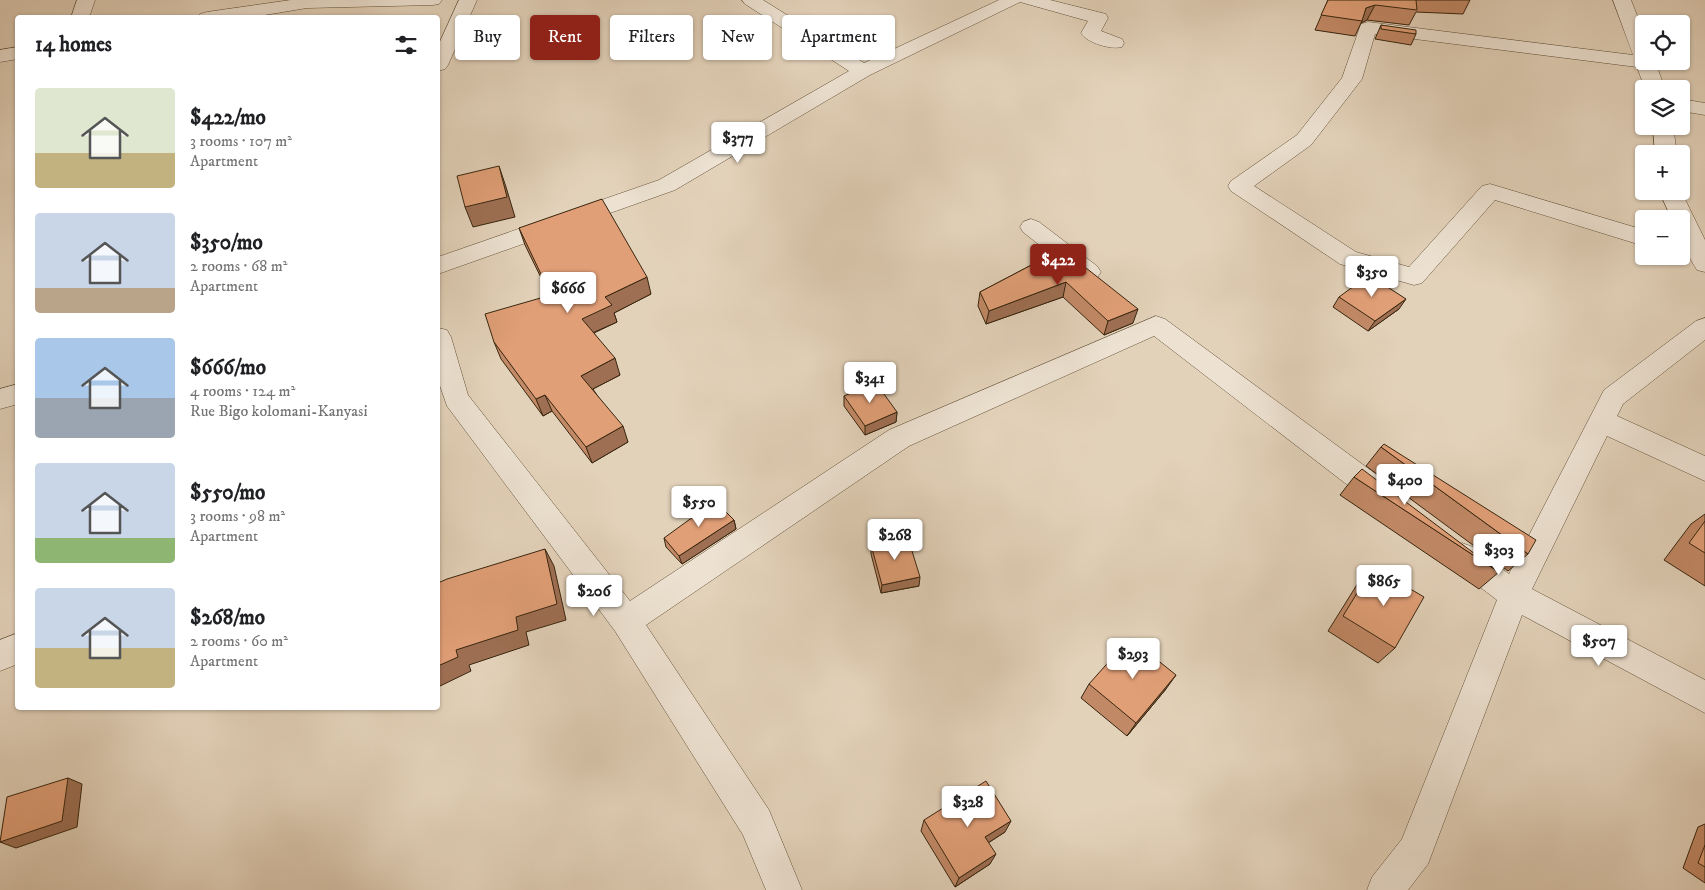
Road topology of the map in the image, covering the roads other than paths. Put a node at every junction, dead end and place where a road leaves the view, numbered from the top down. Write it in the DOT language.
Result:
graph roads {
  1 [pos="86,0"];
  2 [pos="433,0"];
  3 [pos="468,0"];
  4 [pos="751,0"];
  5 [pos="1012,0"];
  6 [pos="1028,0"];
  7 [pos="1622,0"];
  8 [pos="308,1"];
  9 [pos="81,15"];
  10 [pos="226,15"];
  11 [pos="1635,34"];
  12 [pos="1115,43"];
  13 [pos="15,54"];
  14 [pos="0,56"];
  15 [pos="1635,59"];
  16 [pos="440,61"];
  17 [pos="863,71"];
  18 [pos="1690,106"];
  19 [pos="1705,109"];
  20 [pos="1674,200"];
  21 [pos="1031,226"];
  22 [pos="1635,235"];
  23 [pos="1695,253"];
  24 [pos="440,265"];
  25 [pos="1109,288"];
  26 [pos="1705,327"];
  27 [pos="440,354"];
  28 [pos="15,395"];
  29 [pos="0,399"];
  30 [pos="446,404"];
  31 [pos="1601,421"];
  32 [pos="1705,469"];
  33 [pos="1403,511"];
  34 [pos="1443,541"];
  35 [pos="1514,595"];
  36 [pos="626,621"];
  37 [pos="15,649"];
  38 [pos="0,656"];
  39 [pos="1705,696"];
  40 [pos="784,890"];
  41 [pos="1385,890"];
  1 -- 9 [label="street"];
  2 -- 8 [label="street"];
  3 -- 16 [label="street"];
  4 -- 17 [label="street"];
  5 -- 17 [label="street"];
  6 -- 12 [label="street"];
  7 -- 11 [label="street"];
  8 -- 10 [label="street"];
  13 -- 14 [label="street"];
  15 -- 22 [label="street"];
  17 -- 24 [label="street"];
  18 -- 19 [label="street"];
  20 -- 23 [label="street"];
  21 -- 25 [label="street"];
  26 -- 31 [label="street"];
  27 -- 30 [label="street"];
  28 -- 29 [label="street"];
  30 -- 36 [label="street"];
  31 -- 32 [label="street"];
  31 -- 35 [label="street"];
  33 -- 36 [label="street"];
  34 -- 35 [label="street"];
  35 -- 39 [label="street"];
  35 -- 41 [label="street"];
  36 -- 40 [label="street"];
  37 -- 38 [label="street"];
}
